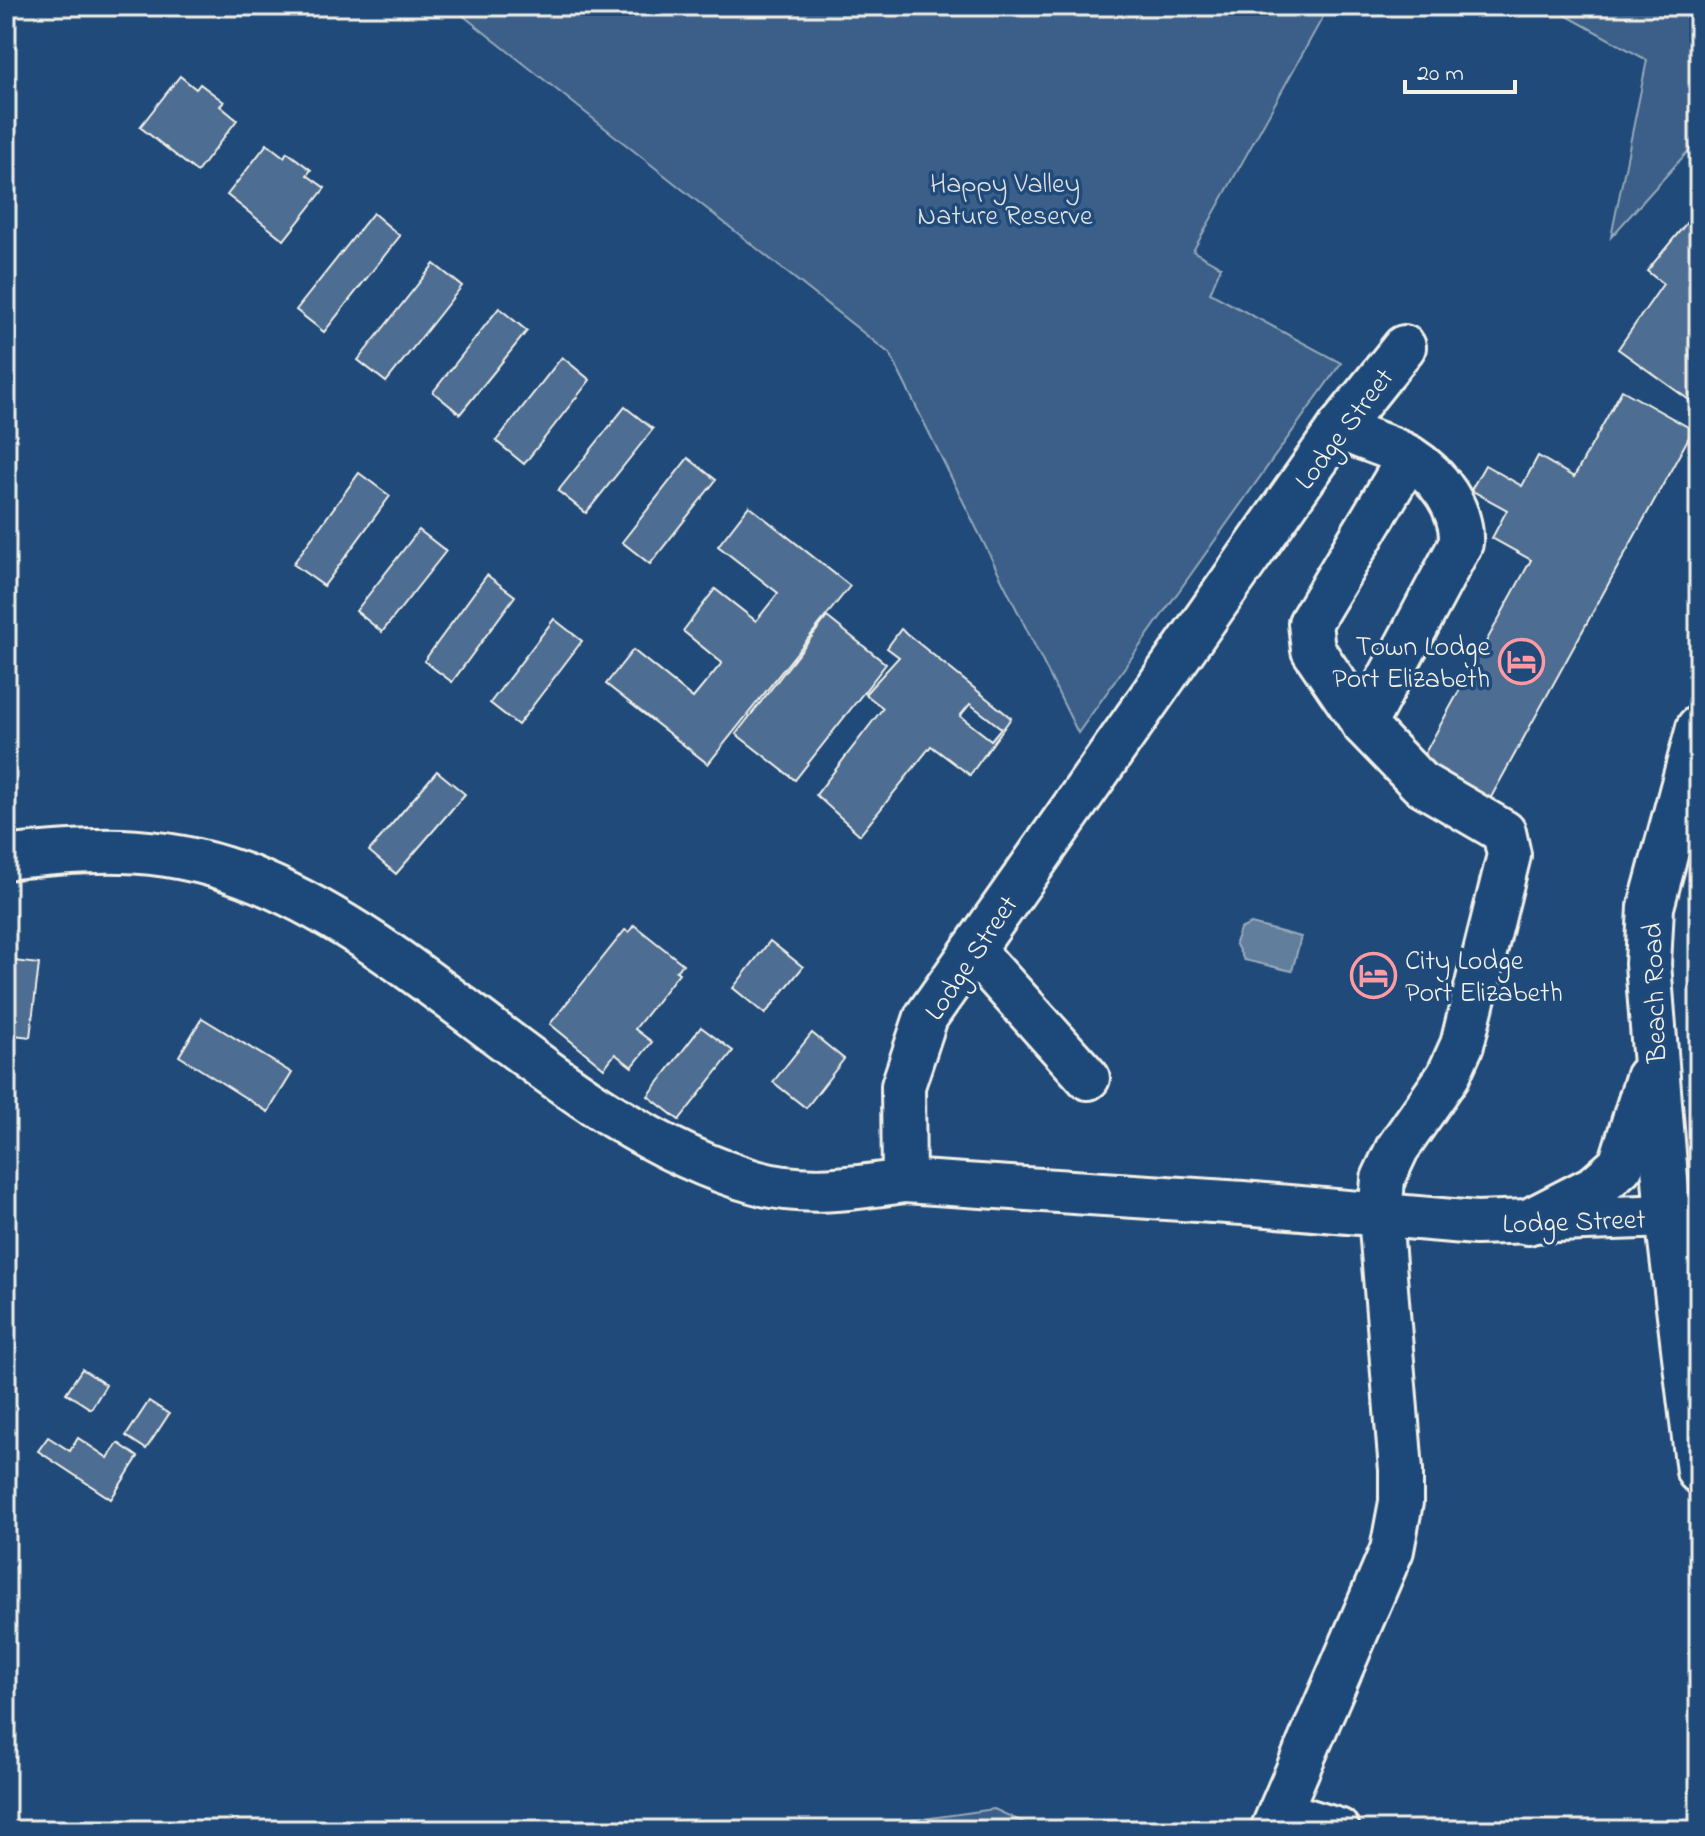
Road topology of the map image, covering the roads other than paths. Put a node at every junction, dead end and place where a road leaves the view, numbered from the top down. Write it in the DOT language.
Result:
graph roads {
  1 [pos="1404,347"];
  2 [pos="1340,427"];
  3 [pos="1409,457"];
  4 [pos="1364,725"];
  5 [pos="1699,728"];
  6 [pos="6,858"];
  7 [pos="973,950"];
  8 [pos="1654,1059"];
  9 [pos="1088,1078"];
  10 [pos="904,1181"];
  11 [pos="1380,1216"];
  12 [pos="1683,1216"];
  13 [pos="1528,1222"];
  14 [pos="1699,1471"];
  15 [pos="1276,1821"];
  16 [pos="1338,1830"];
  1 -- 2 [label="lane, Lodge Street"];
  2 -- 3 [label="lane"];
  2 -- 7 [label="lane, Lodge Street"];
  3 -- 4 [label="lane"];
  3 -- 4 [label="lane"];
  4 -- 11 [label="lane"];
  5 -- 8 [label="main road, Beach Road"];
  6 -- 10 [label="lane"];
  7 -- 9 [label="lane"];
  7 -- 10 [label="lane, Lodge Street"];
  8 -- 12 [label="main road, Beach Road"];
  8 -- 13 [label="main road"];
  10 -- 11 [label="lane, Lodge Street"];
  11 -- 13 [label="lane, Lodge Street"];
  11 -- 15 [label="lane"];
  12 -- 13 [label="lane, Lodge Street"];
  12 -- 14 [label="main road, Beach Road"];
  15 -- 16 [label="lane"];
}
